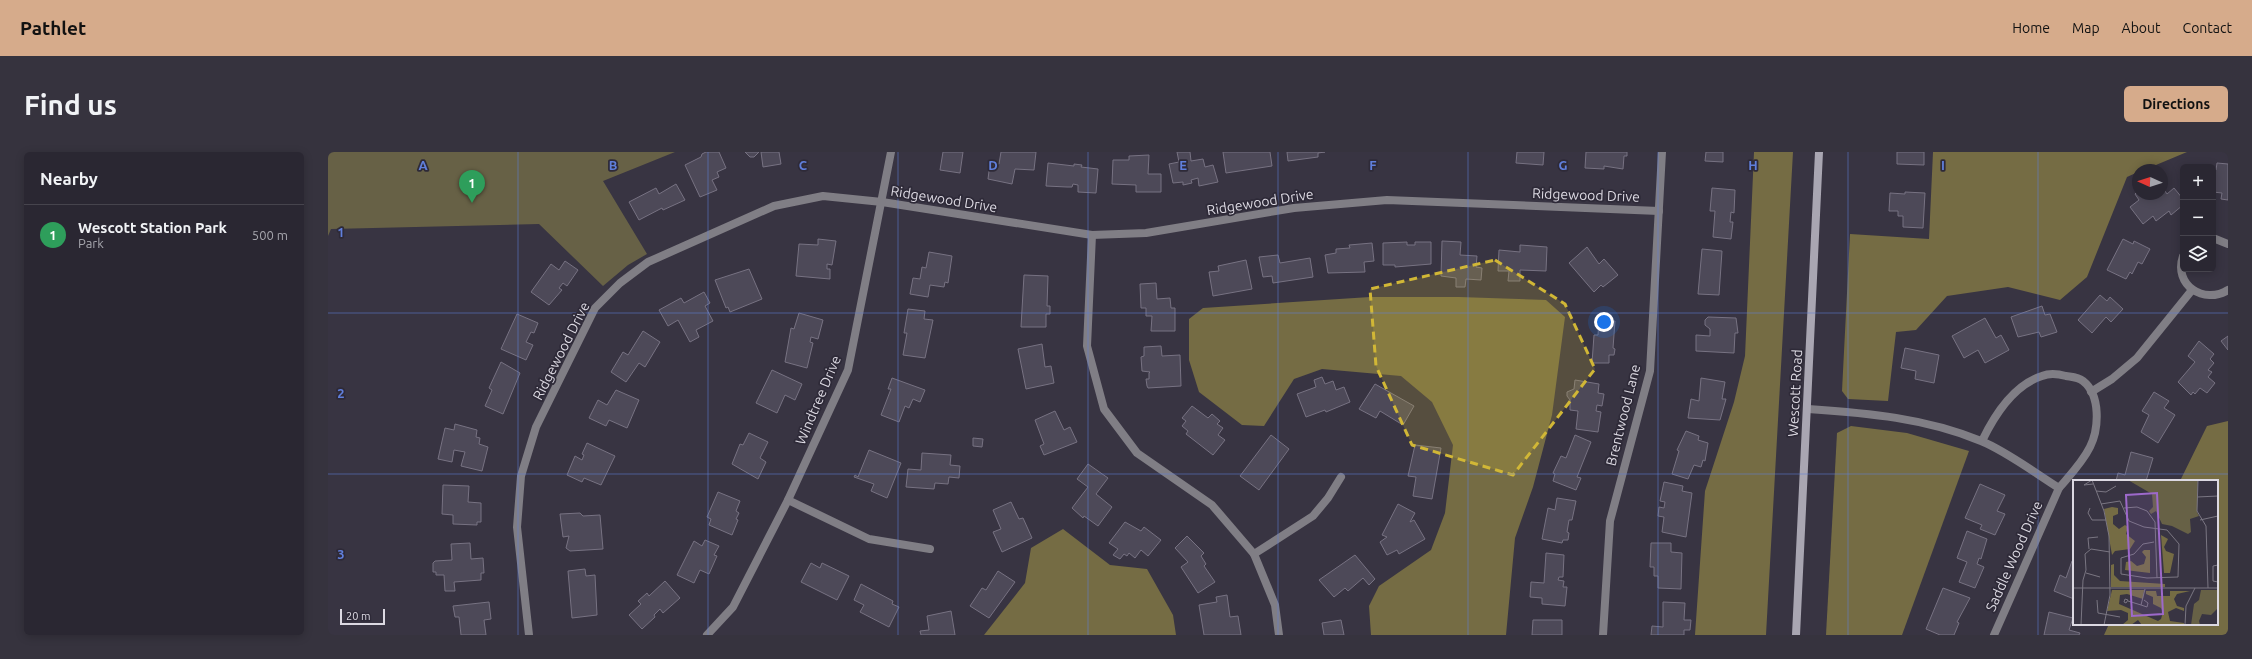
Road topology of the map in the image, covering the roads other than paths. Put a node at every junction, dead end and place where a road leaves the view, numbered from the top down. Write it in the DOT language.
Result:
graph roads {
  1 [pos="891,152"];
  2 [pos="1662,152"];
  3 [pos="1819,152"];
  4 [pos="882,202"];
  5 [pos="1659,210"];
  6 [pos="1092,235"];
  7 [pos="2216,239"];
  8 [pos="2228,244"];
  9 [pos="2182,272"];
  10 [pos="2192,290"];
  11 [pos="2228,290"];
  12 [pos="2091,392"];
  13 [pos="1808,409"];
  14 [pos="1982,441"];
  15 [pos="1341,477"];
  16 [pos="2059,488"];
  17 [pos="788,500"];
  18 [pos="930,549"];
  19 [pos="1254,554"];
  20 [pos="529,635"];
  21 [pos="707,635"];
  22 [pos="1279,635"];
  23 [pos="1603,635"];
  24 [pos="1796,635"];
  25 [pos="1994,635"];
  1 -- 4 [label="street, Windtree Drive"];
  2 -- 5 [label="street, Brentwood Lane"];
  3 -- 13 [label="street, Wescott Road"];
  4 -- 6 [label="street, Ridgewood Drive"];
  4 -- 17 [label="street, Windtree Drive"];
  4 -- 20 [label="street, Ridgewood Drive"];
  5 -- 6 [label="street, Ridgewood Drive"];
  5 -- 23 [label="street, Brentwood Lane"];
  6 -- 19 [label="street"];
  7 -- 8 [label="street"];
  9 -- 10 [label="street"];
  10 -- 11 [label="street"];
  10 -- 12 [label="street"];
  12 -- 14 [label="street, Saddle Wood Drive"];
  12 -- 16 [label="street, Saddle Wood Drive"];
  13 -- 14 [label="street"];
  13 -- 24 [label="street, Wescott Road"];
  14 -- 16 [label="street"];
  15 -- 19 [label="street"];
  16 -- 25 [label="street, Saddle Wood Drive"];
  17 -- 18 [label="street"];
  17 -- 21 [label="street, Windtree Drive"];
  19 -- 22 [label="street"];
}
